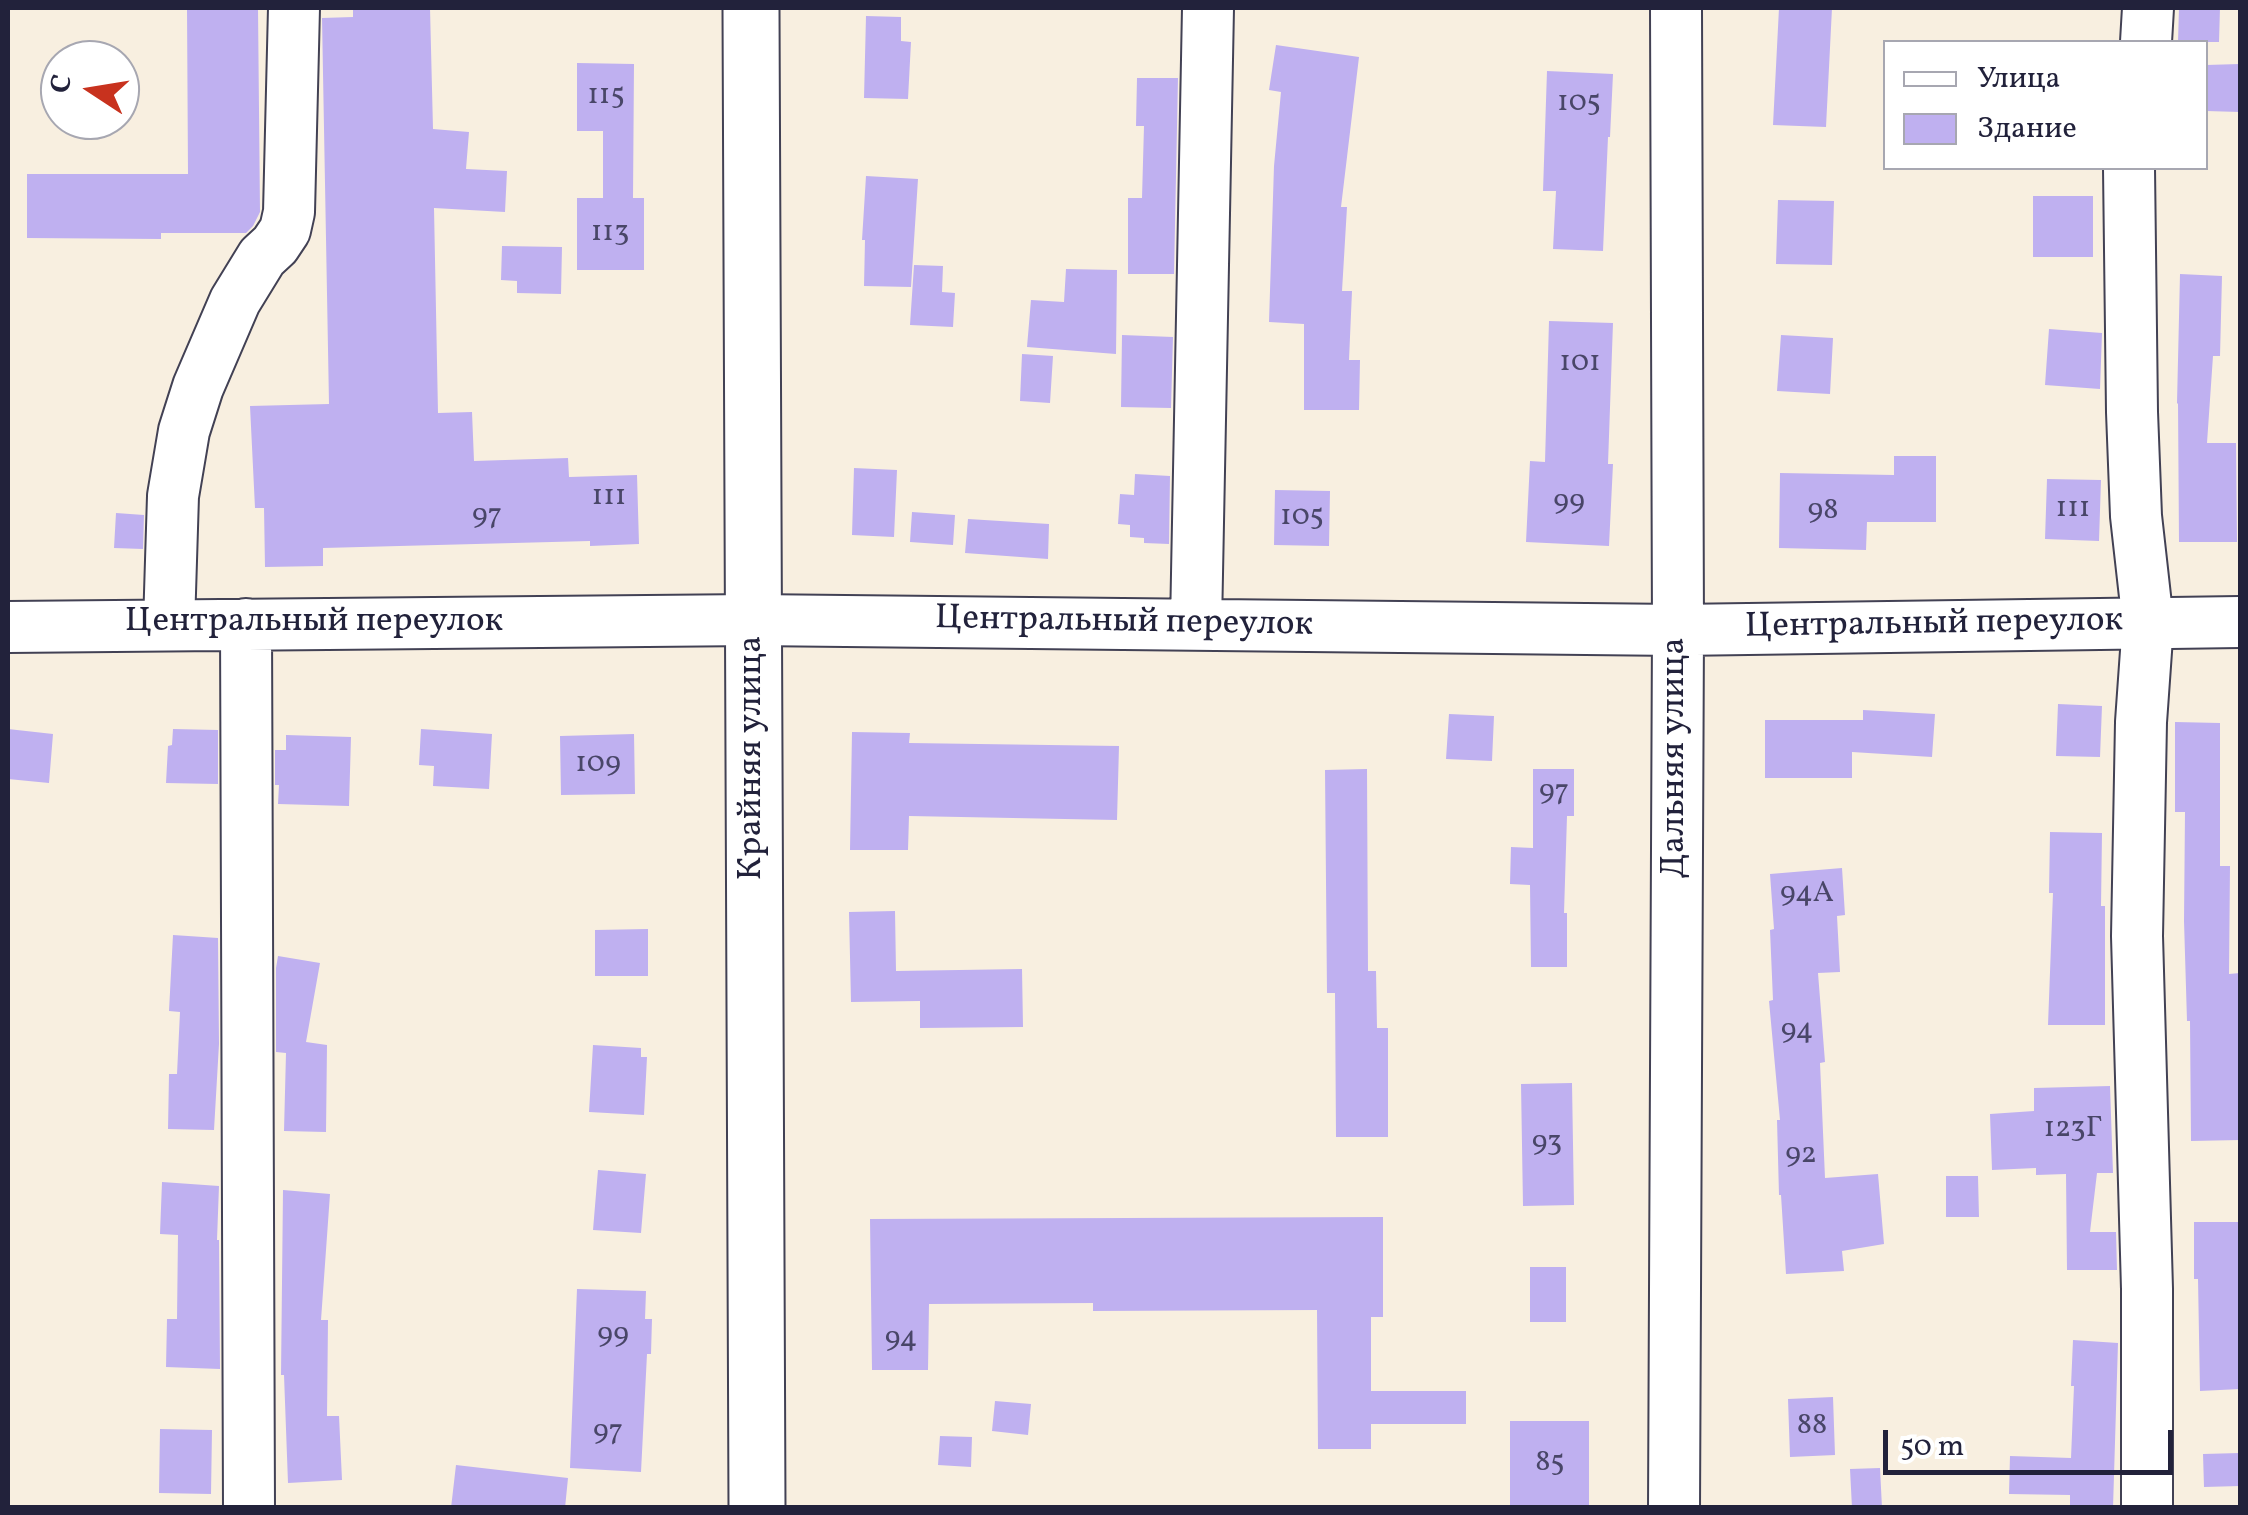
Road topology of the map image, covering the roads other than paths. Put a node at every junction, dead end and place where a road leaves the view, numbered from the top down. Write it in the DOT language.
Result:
graph roads {
  1 [pos="294,8"];
  2 [pos="751,8"];
  3 [pos="1208,8"];
  4 [pos="1676,8"];
  5 [pos="2148,8"];
  6 [pos="2146,40"];
  7 [pos="2130,170"];
  8 [pos="753,620"];
  9 [pos="2240,622"];
  10 [pos="2148,623"];
  11 [pos="246,624"];
  12 [pos="169,625"];
  13 [pos="1196,625"];
  14 [pos="8,626"];
  15 [pos="1678,630"];
  16 [pos="250,1508"];
  17 [pos="757,1508"];
  18 [pos="1674,1508"];
  19 [pos="2146,1508"];
  1 -- 12 [label="street"];
  2 -- 8 [label="main road, Крайняя улица"];
  3 -- 13 [label="street"];
  4 -- 15 [label="street, Дальняя улица"];
  5 -- 6 [label="street"];
  7 -- 10 [label="street"];
  8 -- 11 [label="street, Центральный переулок"];
  8 -- 13 [label="street, Центральный переулок"];
  8 -- 17 [label="main road, Крайняя улица"];
  9 -- 10 [label="street, Центральный переулок"];
  10 -- 15 [label="street, Центральный переулок"];
  10 -- 19 [label="street"];
  11 -- 12 [label="street, Центральный переулок"];
  11 -- 16 [label="street"];
  12 -- 14 [label="street, Центральный переулок"];
  13 -- 15 [label="street, Центральный переулок"];
  15 -- 18 [label="street, Дальняя улица"];
}
